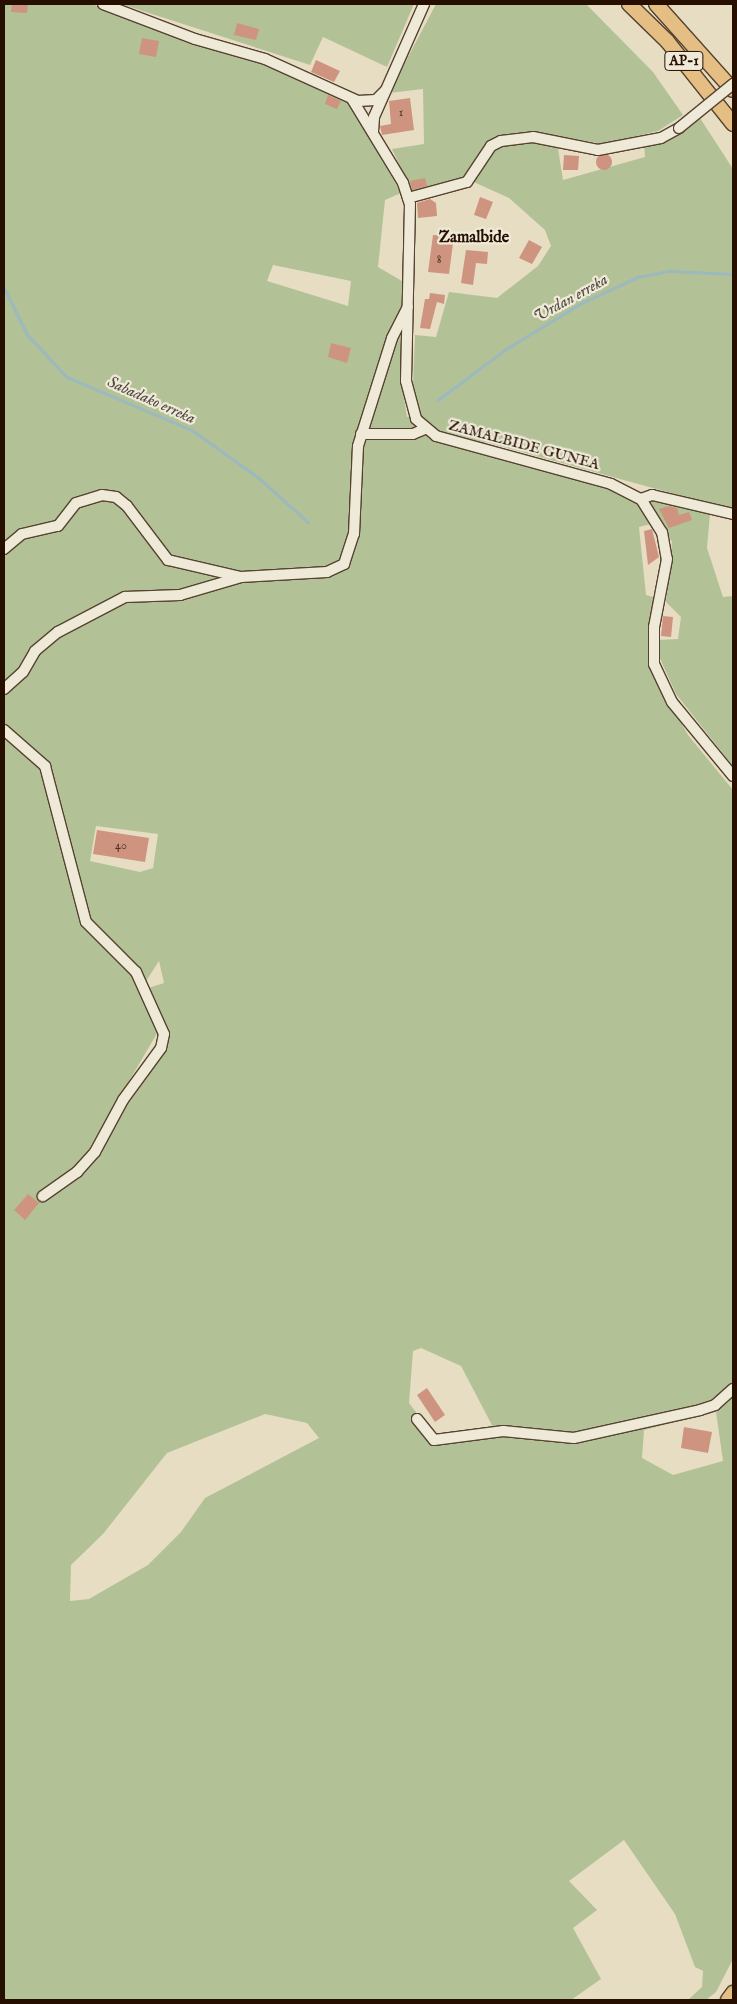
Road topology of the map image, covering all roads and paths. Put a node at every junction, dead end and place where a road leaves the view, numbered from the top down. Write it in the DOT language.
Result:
graph roads {
  1 [pos="103,4"];
  2 [pos="424,4"];
  3 [pos="629,4"];
  4 [pos="656,4"];
  5 [pos="733,84"];
  6 [pos="733,90"];
  7 [pos="384,91"];
  8 [pos="352,99"];
  9 [pos="376,100"];
  10 [pos="367,122"];
  11 [pos="733,124"];
  12 [pos="373,132"];
  13 [pos="408,198"];
  14 [pos="410,304"];
  15 [pos="425,429"];
  16 [pos="361,434"];
  17 [pos="641,499"];
  18 [pos="733,514"];
  19 [pos="4,549"];
  20 [pos="241,577"];
  21 [pos="4,689"];
  22 [pos="4,730"];
  23 [pos="733,776"];
  24 [pos="43,1196"];
  25 [pos="733,1389"];
  26 [pos="417,1419"];
  27 [pos="733,1993"];
  28 [pos="728,2000"];
  1 -- 8 [label="street"];
  2 -- 7 [label="street"];
  3 -- 11 [label="highway, AP-1"];
  4 -- 6 [label="highway, AP-1"];
  5 -- 13 [label="street, bridge"];
  7 -- 9 [label="street"];
  7 -- 12 [label="street"];
  8 -- 9 [label="street"];
  8 -- 10 [label="street, ZAMALBIDE GUNEA"];
  9 -- 10 [label="street"];
  10 -- 12 [label="street, ZAMALBIDE GUNEA"];
  12 -- 13 [label="street, ZAMALBIDE GUNEA"];
  13 -- 14 [label="street, ZAMALBIDE GUNEA"];
  14 -- 15 [label="street, ZAMALBIDE GUNEA"];
  14 -- 16 [label="street"];
  15 -- 16 [label="street"];
  15 -- 17 [label="street, ZAMALBIDE GUNEA"];
  16 -- 20 [label="street"];
  17 -- 18 [label="street, ZAMALBIDE GUNEA"];
  17 -- 23 [label="street"];
  19 -- 20 [label="street"];
  20 -- 21 [label="street"];
  22 -- 24 [label="street"];
  25 -- 26 [label="street"];
  27 -- 28 [label="highway"];
}
